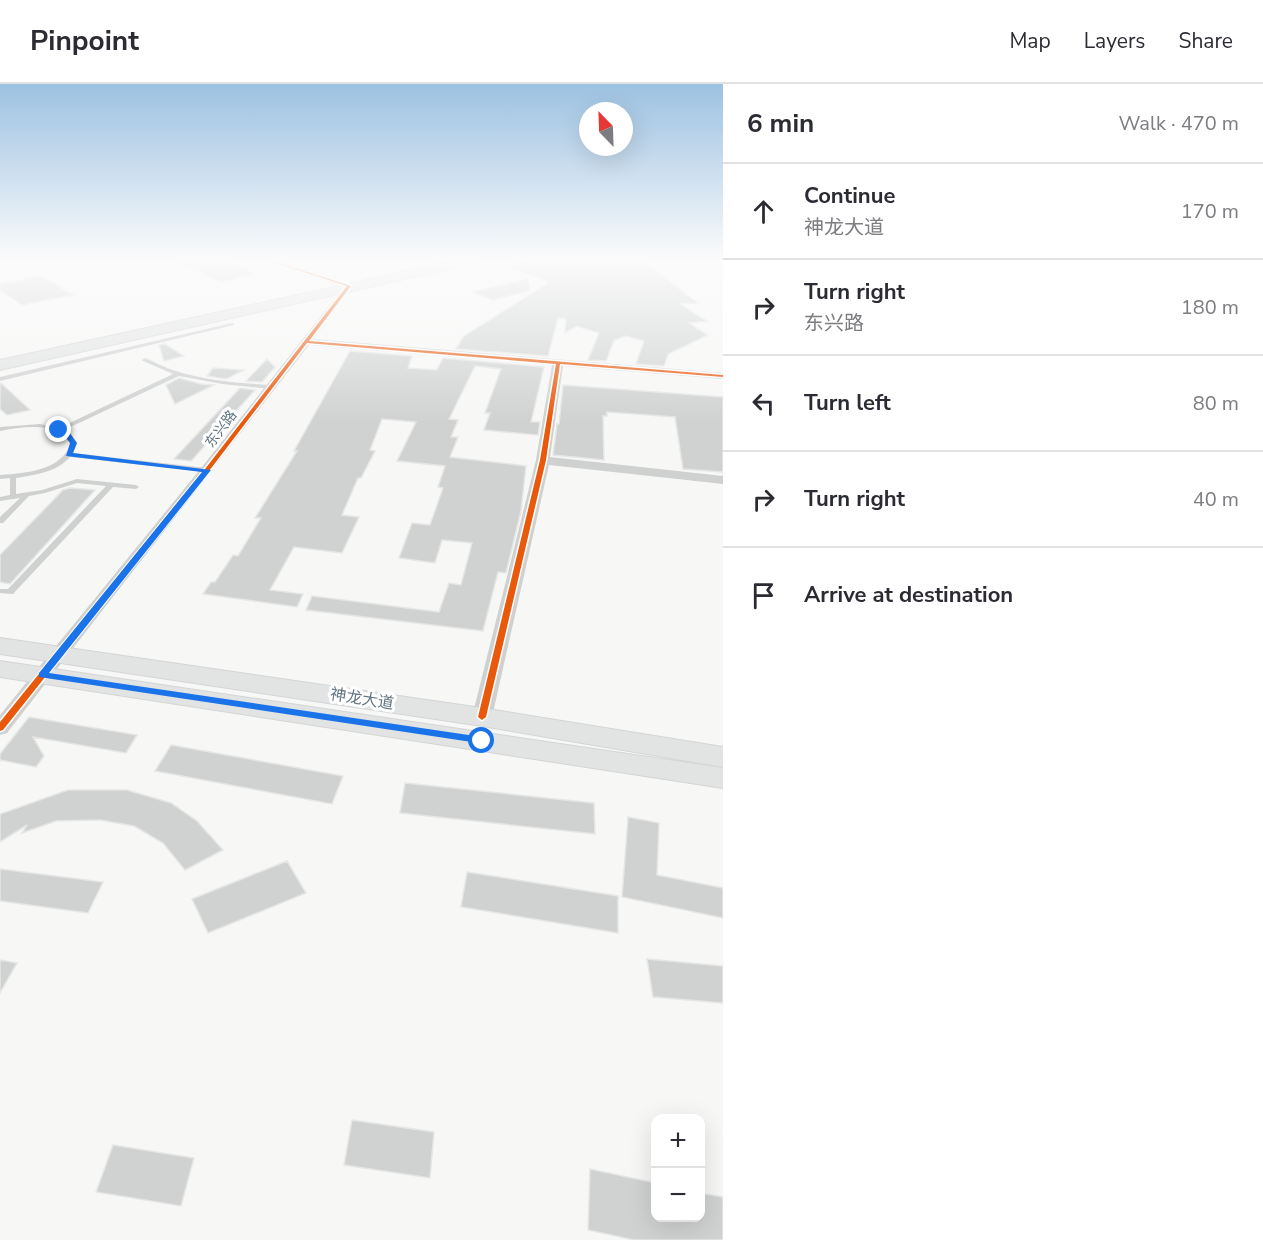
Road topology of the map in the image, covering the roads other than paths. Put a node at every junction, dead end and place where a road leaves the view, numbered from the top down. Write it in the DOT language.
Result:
graph roads {
  1 [pos="220,314"];
  2 [pos="327,314"];
  3 [pos="232,324"];
  4 [pos="307,342"];
  5 [pos="145,360"];
  6 [pos="0,363"];
  7 [pos="558,363"];
  8 [pos="178,374"];
  9 [pos="723,376"];
  10 [pos="0,379"];
  11 [pos="271,387"];
  12 [pos="0,429"];
  13 [pos="59,430"];
  14 [pos="69,455"];
  15 [pos="543,460"];
  16 [pos="207,470"];
  17 [pos="14,476"];
  18 [pos="0,477"];
  19 [pos="723,480"];
  20 [pos="111,485"];
  21 [pos="136,487"];
  22 [pos="27,495"];
  23 [pos="13,498"];
  24 [pos="0,499"];
  25 [pos="0,521"];
  26 [pos="0,591"];
  27 [pos="0,646"];
  28 [pos="50,665"];
  29 [pos="0,669"];
  30 [pos="482,717"];
  31 [pos="0,728"];
  32 [pos="723,757"];
  33 [pos="723,778"];
  1 -- 6 [label="main road"];
  2 -- 4 [label="street, 东兴路"];
  3 -- 10 [label="lane"];
  4 -- 7 [label="street"];
  4 -- 11 [label="street, 东兴路"];
  5 -- 8 [label="lane"];
  7 -- 9 [label="street"];
  7 -- 15 [label="street"];
  8 -- 11 [label="lane"];
  8 -- 13 [label="lane"];
  11 -- 16 [label="street, 东兴路"];
  12 -- 13 [label="lane"];
  13 -- 14 [label="lane"];
  14 -- 16 [label="lane"];
  14 -- 17 [label="lane"];
  15 -- 19 [label="street"];
  15 -- 30 [label="street"];
  16 -- 28 [label="street, 东兴路"];
  17 -- 18 [label="lane"];
  17 -- 23 [label="lane"];
  20 -- 21 [label="lane"];
  20 -- 22 [label="lane"];
  20 -- 26 [label="lane"];
  22 -- 23 [label="lane"];
  22 -- 25 [label="lane"];
  23 -- 24 [label="lane"];
  27 -- 28 [label="main road, 神龙大道"];
  28 -- 29 [label="main road, 神龙大道"];
  28 -- 30 [label="main road, 神龙大道"];
  28 -- 31 [label="street, 东兴路"];
  28 -- 33 [label="main road, 神龙大道"];
  30 -- 32 [label="main road, 神龙大道"];
}
